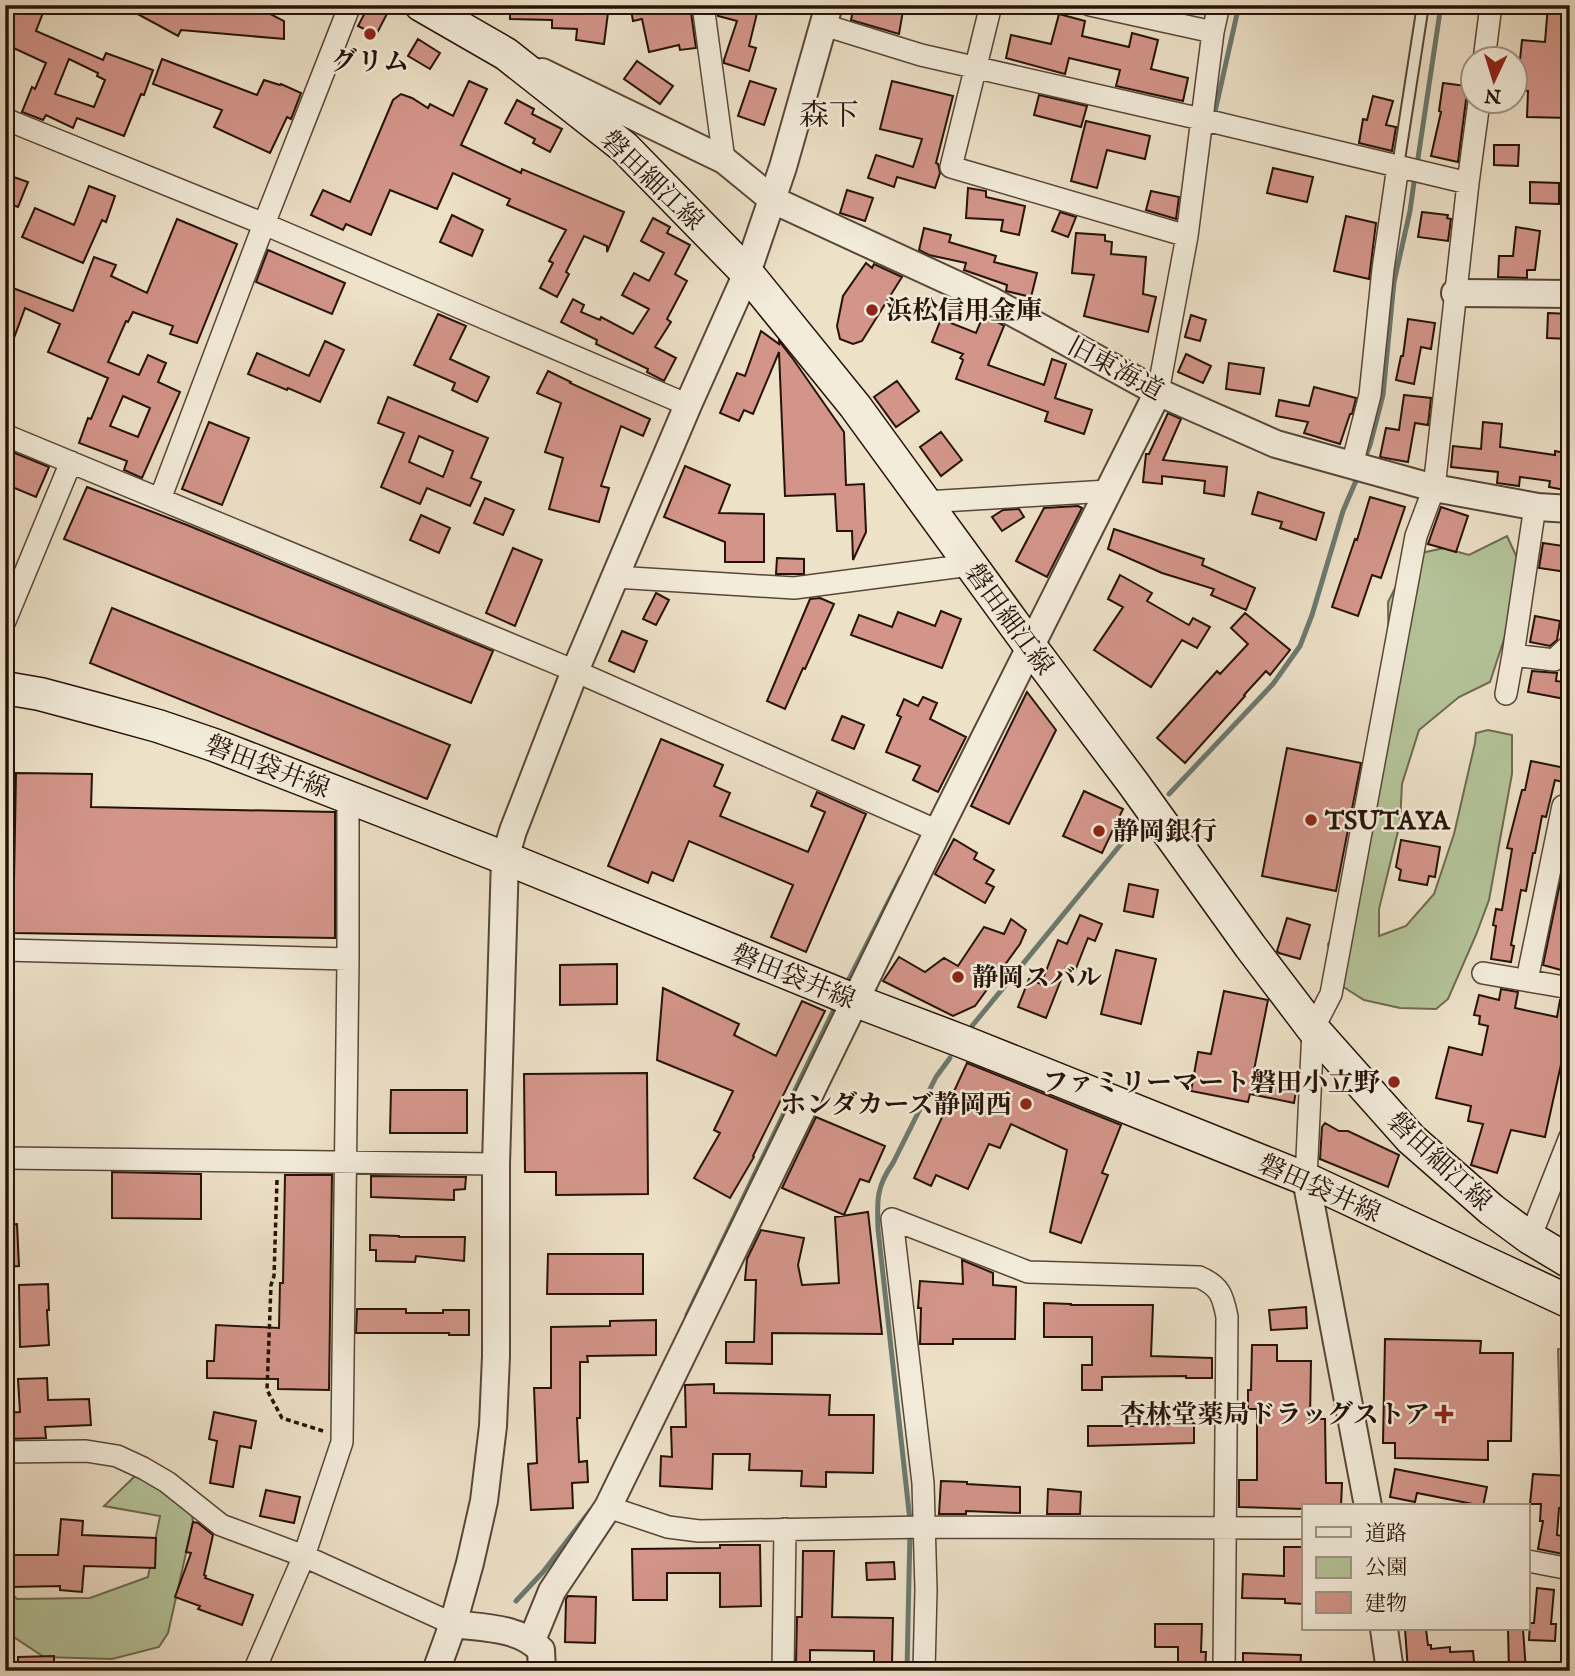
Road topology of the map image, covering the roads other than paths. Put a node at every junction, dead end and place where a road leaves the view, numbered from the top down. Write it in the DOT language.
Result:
graph roads {
  1 [pos="350,5"];
  2 [pos="421,5"];
  3 [pos="703,5"];
  4 [pos="991,5"];
  5 [pos="1090,5"];
  6 [pos="1219,5"];
  7 [pos="1423,5"];
  8 [pos="1491,5"];
  9 [pos="826,15"];
  10 [pos="1213,32"];
  11 [pos="1486,46"];
  12 [pos="506,54"];
  13 [pos="976,67"];
  14 [pos="1477,116"];
  15 [pos="5,119"];
  16 [pos="1201,119"];
  17 [pos="724,160"];
  18 [pos="1398,166"];
  19 [pos="1468,183"];
  20 [pos="773,200"];
  21 [pos="264,224"];
  22 [pos="1187,236"];
  23 [pos="747,273"];
  24 [pos="1455,293"];
  25 [pos="1570,294"];
  26 [pos="1158,392"];
  27 [pos="688,405"];
  28 [pos="5,435"];
  29 [pos="71,463"];
  30 [pos="1359,467"];
  31 [pos="1434,488"];
  32 [pos="1108,491"];
  33 [pos="160,499"];
  34 [pos="925,502"];
  35 [pos="1535,506"];
  36 [pos="1570,509"];
  37 [pos="970,565"];
  38 [pos="615,577"];
  39 [pos="5,621"];
  40 [pos="1570,644"];
  41 [pos="1030,646"];
  42 [pos="1513,656"];
  43 [pos="575,671"];
  44 [pos="5,688"];
  45 [pos="1506,694"];
  46 [pos="348,798"];
  47 [pos="1570,808"];
  48 [pos="938,831"];
  49 [pos="505,858"];
  50 [pos="5,950"];
  51 [pos="348,959"];
  52 [pos="1483,972"];
  53 [pos="1527,980"];
  54 [pos="1570,988"];
  55 [pos="856,1001"];
  56 [pos="1313,1029"];
  57 [pos="1570,1137"];
  58 [pos="5,1158"];
  59 [pos="345,1161"];
  60 [pos="496,1164"];
  61 [pos="1306,1179"];
  62 [pos="1530,1238"];
  63 [pos="1570,1262"];
  64 [pos="1570,1302"];
  65 [pos="5,1452"];
  66 [pos="1368,1504"];
  67 [pos="608,1507"];
  68 [pos="925,1527"];
  69 [pos="1226,1528"];
  70 [pos="1302,1528"];
  71 [pos="785,1530"];
  72 [pos="304,1556"];
  73 [pos="1530,1561"];
  74 [pos="1570,1569"];
  75 [pos="453,1624"];
  76 [pos="1384,1630"];
  77 [pos="532,1640"];
  78 [pos="254,1671"];
  79 [pos="436,1671"];
  80 [pos="542,1671"];
  81 [pos="783,1671"];
  82 [pos="924,1671"];
  83 [pos="1224,1671"];
  84 [pos="1390,1671"];
  1 -- 21 [label="street"];
  2 -- 12 [label="main road, 磐田細江線"];
  3 -- 17 [label="street"];
  4 -- 13 [label="street"];
  5 -- 10 [label="street"];
  6 -- 10 [label="street"];
  7 -- 18 [label="lane"];
  8 -- 11 [label="street"];
  9 -- 13 [label="street"];
  9 -- 20 [label="street"];
  10 -- 16 [label="street"];
  12 -- 17 [label="street, 旧東海道"];
  12 -- 23 [label="main road, 磐田細江線"];
  13 -- 16 [label="street"];
  13 -- 22 [label="street"];
  14 -- 19 [label="street"];
  15 -- 21 [label="street"];
  16 -- 18 [label="street"];
  16 -- 22 [label="street"];
  17 -- 20 [label="street, 旧東海道"];
  18 -- 19 [label="street"];
  18 -- 30 [label="street"];
  19 -- 24 [label="street"];
  20 -- 23 [label="street"];
  20 -- 26 [label="street, 旧東海道"];
  21 -- 27 [label="street"];
  21 -- 33 [label="street"];
  22 -- 26 [label="street"];
  23 -- 27 [label="street"];
  23 -- 34 [label="main road, 磐田細江線"];
  24 -- 25 [label="street"];
  24 -- 31 [label="street"];
  26 -- 30 [label="street, 旧東海道"];
  26 -- 32 [label="street"];
  27 -- 38 [label="street"];
  28 -- 29 [label="street"];
  29 -- 33 [label="street"];
  29 -- 39 [label="street"];
  30 -- 31 [label="street, 旧東海道"];
  31 -- 35 [label="street, 旧東海道"];
  31 -- 56 [label="street"];
  32 -- 34 [label="street"];
  32 -- 41 [label="street"];
  33 -- 43 [label="street"];
  34 -- 37 [label="main road, 磐田細江線"];
  35 -- 36 [label="street, 旧東海道"];
  35 -- 42 [label="street"];
  37 -- 38 [label="street"];
  37 -- 41 [label="main road, 磐田細江線"];
  38 -- 43 [label="street"];
  40 -- 42 [label="street"];
  41 -- 48 [label="street"];
  41 -- 56 [label="main road, 磐田細江線"];
  42 -- 45 [label="street"];
  43 -- 48 [label="street"];
  43 -- 49 [label="street"];
  44 -- 46 [label="main road, 磐田袋井線"];
  46 -- 49 [label="main road, 磐田袋井線"];
  46 -- 51 [label="street"];
  47 -- 53 [label="street"];
  48 -- 55 [label="street"];
  49 -- 55 [label="main road, 磐田袋井線"];
  49 -- 60 [label="street"];
  50 -- 51 [label="street"];
  51 -- 59 [label="street"];
  52 -- 53 [label="street"];
  53 -- 54 [label="street"];
  55 -- 61 [label="main road, 磐田袋井線"];
  55 -- 67 [label="street"];
  56 -- 61 [label="street"];
  56 -- 62 [label="main road, 磐田細江線"];
  57 -- 62 [label="street"];
  58 -- 59 [label="street"];
  59 -- 60 [label="street"];
  59 -- 72 [label="street"];
  60 -- 75 [label="street"];
  61 -- 64 [label="main road, 磐田袋井線"];
  61 -- 66 [label="street"];
  62 -- 63 [label="main road, 磐田細江線"];
  65 -- 72 [label="street"];
  67 -- 71 [label="street"];
  67 -- 77 [label="street"];
  68 -- 69 [label="street"];
  68 -- 69 [label="street"];
  68 -- 71 [label="street"];
  68 -- 82 [label="street"];
  69 -- 70 [label="street"];
  69 -- 83 [label="street"];
  71 -- 81 [label="street"];
  72 -- 75 [label="street"];
  72 -- 78 [label="street"];
  73 -- 74 [label="street"];
  75 -- 77 [label="street"];
  75 -- 79 [label="street"];
  76 -- 84 [label="street"];
  77 -- 80 [label="street"];
}
